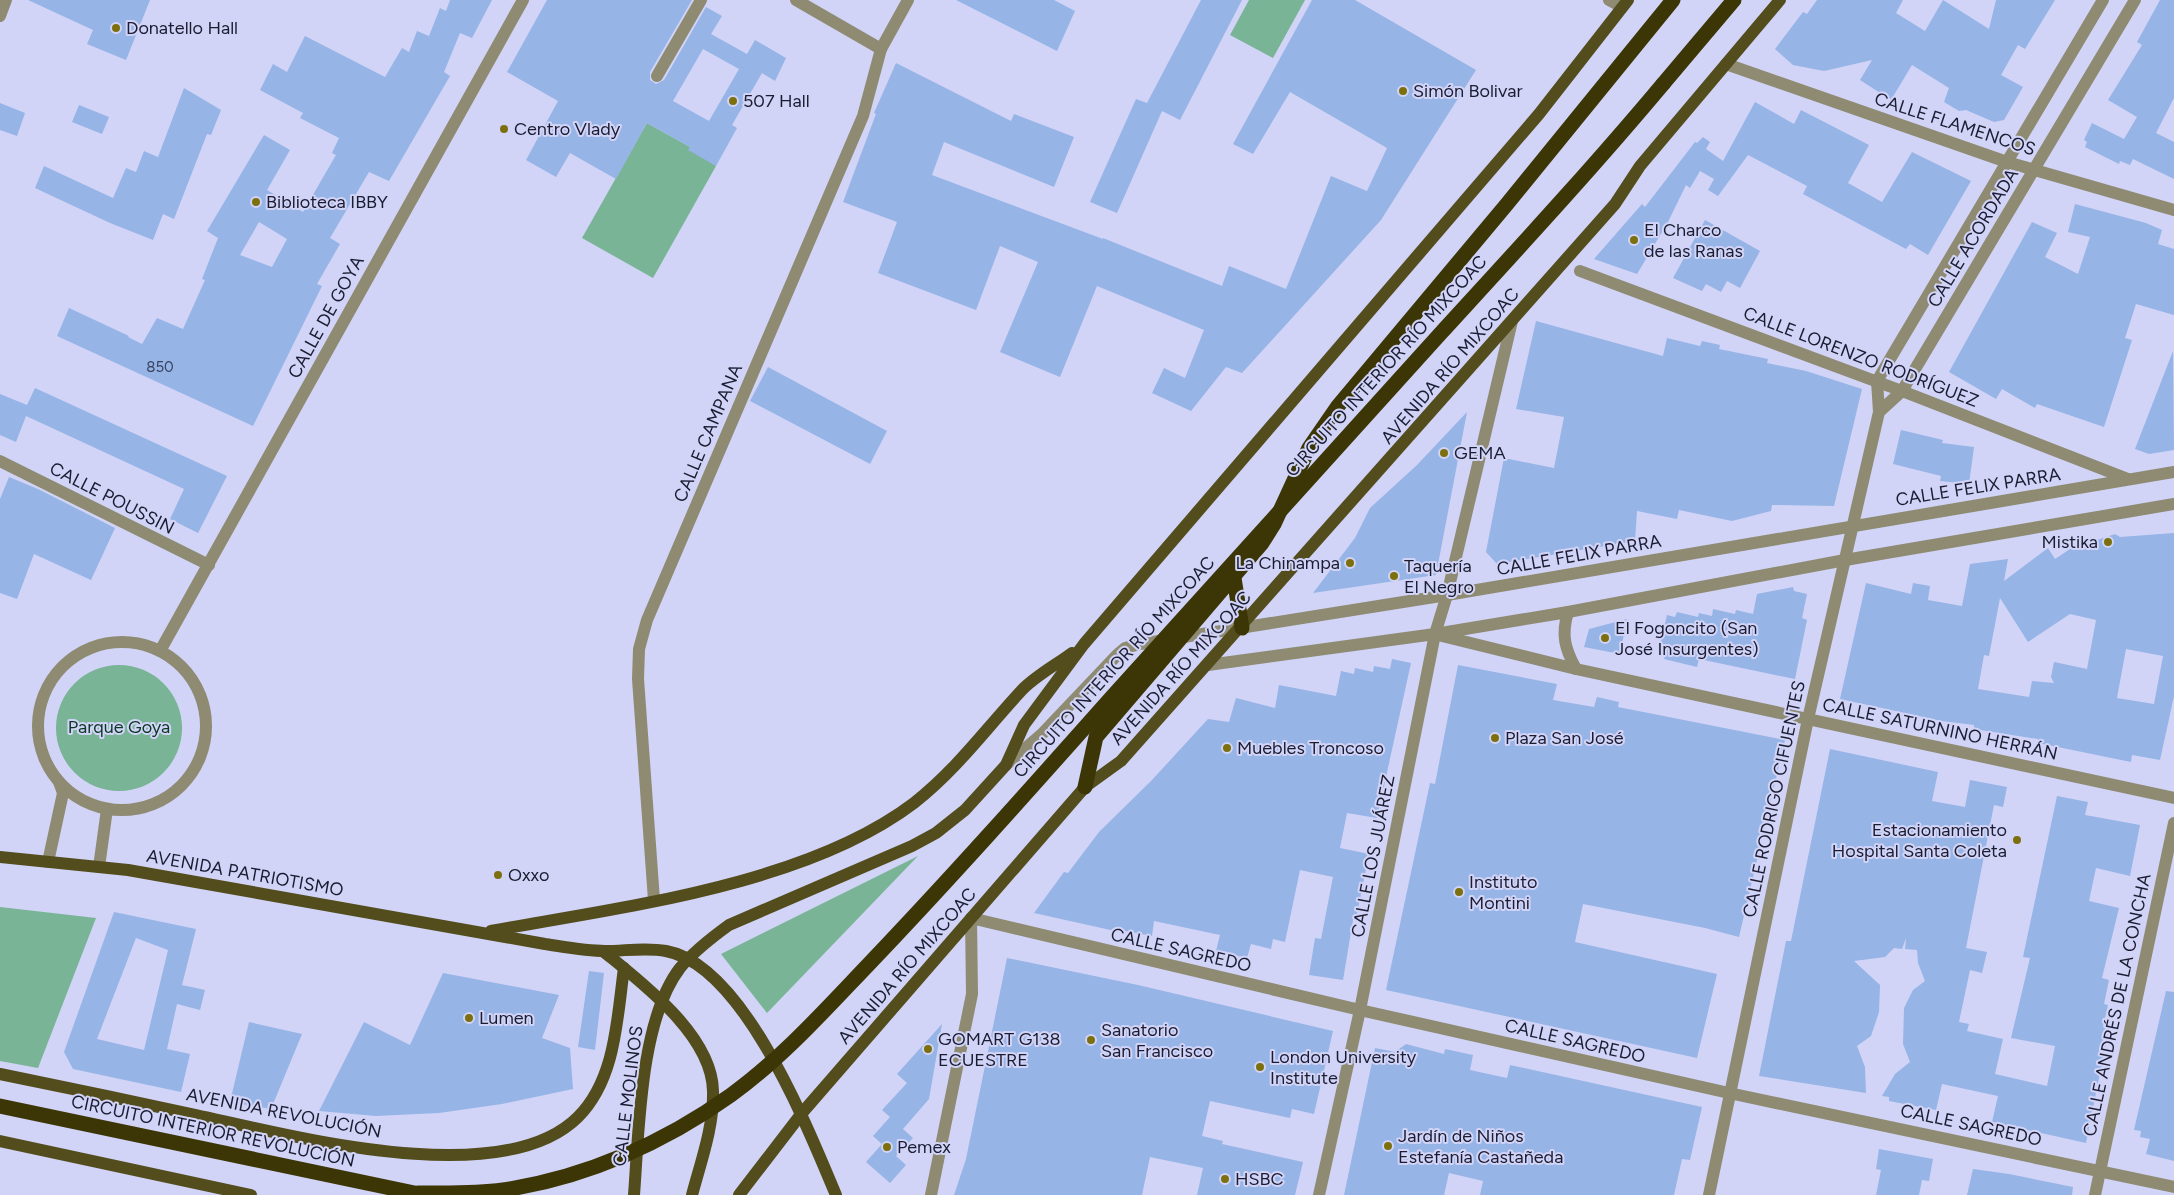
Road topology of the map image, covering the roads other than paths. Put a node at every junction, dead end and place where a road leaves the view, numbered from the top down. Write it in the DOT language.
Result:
graph roads {
  1 [pos="523,0"];
  2 [pos="701,0"];
  3 [pos="796,0"];
  4 [pos="908,0"];
  5 [pos="1609,0"];
  6 [pos="1673,0"];
  7 [pos="1734,0"];
  8 [pos="1780,0"];
  9 [pos="2103,0"];
  10 [pos="2135,0"];
  11 [pos="1625,4"];
  12 [pos="881,49"];
  13 [pos="1726,64"];
  14 [pos="657,76"];
  15 [pos="2008,162"];
  16 [pos="2034,169"];
  17 [pos="2174,210"];
  18 [pos="1580,271"];
  19 [pos="1512,321"];
  20 [pos="1877,382"];
  21 [pos="1902,391"];
  22 [pos="1879,412"];
  23 [pos="0,461"];
  24 [pos="2174,472"];
  25 [pos="2128,479"];
  26 [pos="2174,504"];
  27 [pos="1854,525"];
  28 [pos="1845,560"];
  29 [pos="208,565"];
  30 [pos="1234,578"];
  31 [pos="1447,595"];
  32 [pos="1568,612"];
  33 [pos="1242,628"];
  34 [pos="1435,634"];
  35 [pos="1184,636"];
  36 [pos="1084,644"];
  37 [pos="160,651"];
  38 [pos="1208,665"];
  39 [pos="1576,669"];
  40 [pos="1808,719"];
  41 [pos="1006,765"];
  42 [pos="58,780"];
  43 [pos="1085,787"];
  44 [pos="2174,798"];
  45 [pos="107,809"];
  46 [pos="2174,823"];
  47 [pos="0,857"];
  48 [pos="48,862"];
  49 [pos="98,867"];
  50 [pos="654,900"];
  51 [pos="971,918"];
  52 [pos="483,932"];
  53 [pos="602,951"];
  54 [pos="689,958"];
  55 [pos="624,968"];
  56 [pos="661,1002"];
  57 [pos="1360,1010"];
  58 [pos="0,1074"];
  59 [pos="1729,1093"];
  60 [pos="0,1106"];
  61 [pos="802,1113"];
  62 [pos="0,1141"];
  63 [pos="2100,1170"];
  64 [pos="2174,1186"];
  65 [pos="421,1194"];
  66 [pos="251,1195"];
  67 [pos="634,1195"];
  68 [pos="692,1195"];
  69 [pos="739,1195"];
  70 [pos="836,1195"];
  71 [pos="931,1195"];
  72 [pos="1319,1195"];
  73 [pos="1709,1195"];
  74 [pos="2095,1195"];
  1 -- 29 [label="street, CALLE DE GOYA"];
  2 -- 14 [label="street"];
  3 -- 12 [label="street"];
  4 -- 12 [label="street, CALLE CAMPANA"];
  5 -- 11 [label="street"];
  6 -- 30 [label="highway"];
  7 -- 65 [label="highway, CIRCUITO INTERIOR RÍO MIXCOAC, bridge"];
  8 -- 13 [label="main road, AVENIDA RÍO MIXCOAC"];
  9 -- 15 [label="street, CALLE ACORDADA"];
  10 -- 16 [label="street, CALLE ACORDADA"];
  11 -- 36 [label="main road"];
  12 -- 50 [label="street, CALLE CAMPANA"];
  13 -- 15 [label="street, CALLE FLAMENCOS"];
  13 -- 19 [label="main road, AVENIDA RÍO MIXCOAC"];
  15 -- 16 [label="street, CALLE FLAMENCOS"];
  15 -- 20 [label="street, CALLE ACORDADA"];
  16 -- 17 [label="street, CALLE FLAMENCOS"];
  16 -- 21 [label="street, CALLE ACORDADA"];
  18 -- 20 [label="street, CALLE LORENZO RODRÍGUEZ"];
  19 -- 31 [label="street, CALLE LOS JUÁREZ"];
  19 -- 33 [label="main road, AVENIDA RÍO MIXCOAC"];
  20 -- 21 [label="street, CALLE LORENZO RODRÍGUEZ"];
  20 -- 22 [label="street, CALLE RODRIGO CIFUENTES"];
  21 -- 22 [label="street"];
  21 -- 25 [label="street, CALLE LORENZO RODRÍGUEZ"];
  22 -- 27 [label="street, CALLE RODRIGO CIFUENTES"];
  23 -- 29 [label="street, CALLE POUSSIN"];
  24 -- 25 [label="street, CALLE FELIX PARRA"];
  25 -- 27 [label="street, CALLE FELIX PARRA"];
  26 -- 28 [label="street"];
  27 -- 28 [label="street, CALLE RODRIGO CIFUENTES"];
  27 -- 31 [label="street, CALLE FELIX PARRA"];
  28 -- 32 [label="street"];
  28 -- 40 [label="street, CALLE RODRIGO CIFUENTES"];
  29 -- 37 [label="street, CALLE DE GOYA"];
  30 -- 33 [label="highway"];
  30 -- 35 [label="highway"];
  31 -- 33 [label="street, CALLE FELIX PARRA"];
  31 -- 34 [label="street, CALLE LOS JUÁREZ"];
  32 -- 34 [label="street"];
  32 -- 39 [label="street"];
  33 -- 35 [label="street, CALLE FELIX PARRA"];
  33 -- 38 [label="main road, AVENIDA RÍO MIXCOAC"];
  34 -- 38 [label="street"];
  34 -- 39 [label="street, CALLE SATURNINO HERRÁN"];
  34 -- 57 [label="street, CALLE LOS JUÁREZ"];
  35 -- 41 [label="street, CALLE FELIX PARRA"];
  35 -- 43 [label="highway"];
  36 -- 41 [label="main road"];
  36 -- 50 [label="main road"];
  37 -- 42 [label="street"];
  37 -- 45 [label="street"];
  38 -- 43 [label="main road, AVENIDA RÍO MIXCOAC"];
  39 -- 40 [label="street, CALLE SATURNINO HERRÁN"];
  40 -- 44 [label="street, CALLE SATURNINO HERRÁN"];
  40 -- 59 [label="street, CALLE RODRIGO CIFUENTES"];
  41 -- 54 [label="main road"];
  42 -- 45 [label="street"];
  42 -- 48 [label="street"];
  43 -- 51 [label="main road, AVENIDA RÍO MIXCOAC"];
  45 -- 49 [label="street"];
  46 -- 63 [label="street, CALLE ANDRÉS DE LA CONCHA"];
  47 -- 48 [label="main road, AVENIDA PATRIOTISMO"];
  48 -- 49 [label="main road, AVENIDA PATRIOTISMO"];
  49 -- 52 [label="main road, AVENIDA PATRIOTISMO"];
  50 -- 52 [label="main road, AVENIDA PATRIOTISMO"];
  51 -- 57 [label="street, CALLE SAGREDO"];
  51 -- 61 [label="main road, AVENIDA RÍO MIXCOAC"];
  51 -- 71 [label="street"];
  52 -- 53 [label="main road, AVENIDA PATRIOTISMO"];
  53 -- 54 [label="main road, AVENIDA PATRIOTISMO"];
  53 -- 55 [label="main road"];
  54 -- 56 [label="main road, CALLE MOLINOS"];
  54 -- 61 [label="main road"];
  55 -- 56 [label="main road"];
  55 -- 58 [label="main road, AVENIDA REVOLUCIÓN"];
  56 -- 67 [label="main road, CALLE MOLINOS"];
  56 -- 68 [label="main road"];
  57 -- 59 [label="street, CALLE SAGREDO"];
  57 -- 72 [label="street, CALLE LOS JUÁREZ"];
  59 -- 63 [label="street, CALLE SAGREDO"];
  59 -- 73 [label="street, CALLE RODRIGO CIFUENTES"];
  60 -- 65 [label="highway, CIRCUITO INTERIOR REVOLUCIÓN"];
  61 -- 69 [label="main road, AVENIDA RÍO MIXCOAC"];
  61 -- 70 [label="main road"];
  62 -- 66 [label="main road"];
  63 -- 64 [label="street, CALLE SAGREDO"];
  63 -- 74 [label="street, CALLE ANDRÉS DE LA CONCHA"];
}
